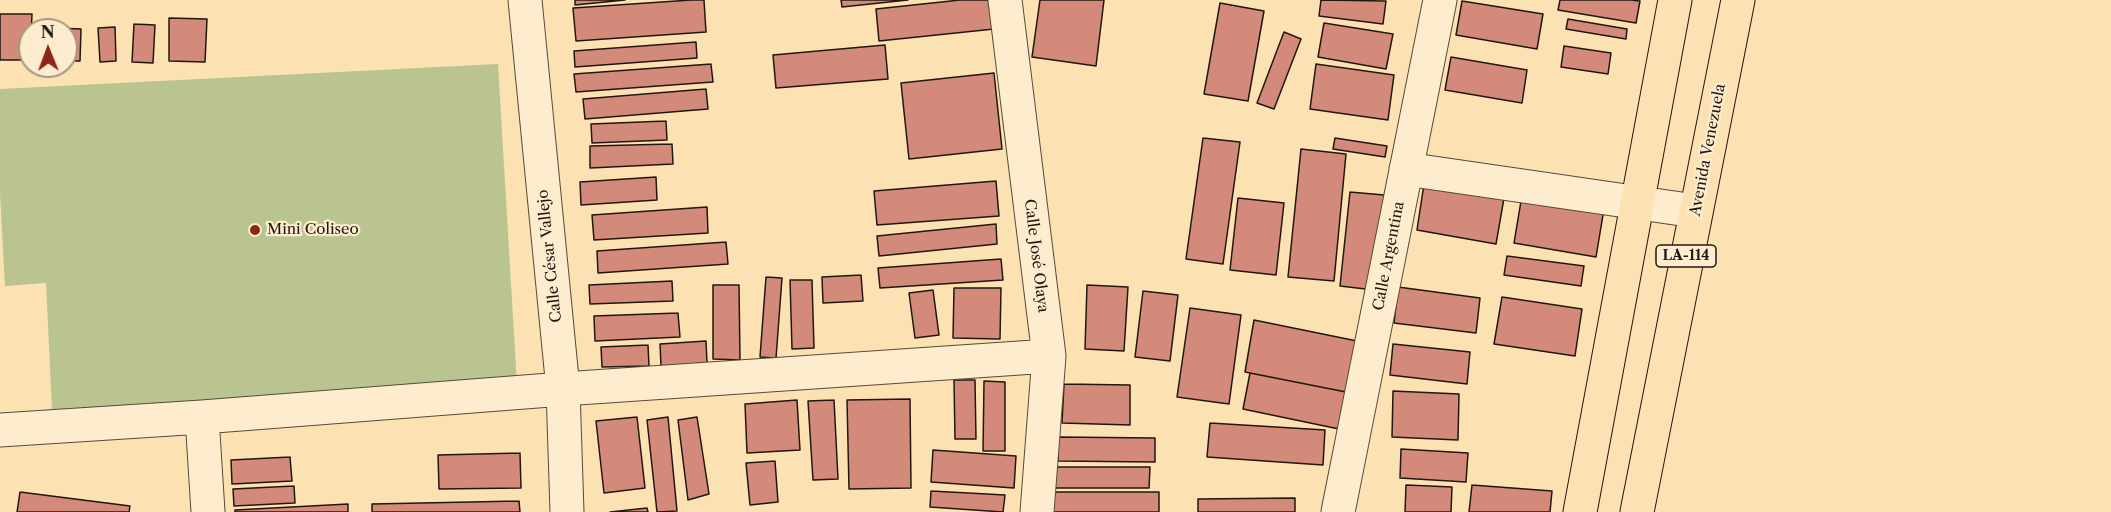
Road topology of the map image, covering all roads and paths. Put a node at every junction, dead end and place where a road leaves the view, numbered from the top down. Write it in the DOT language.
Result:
graph roads {
  1 [pos="525,0"];
  2 [pos="1005,0"];
  3 [pos="1440,0"];
  4 [pos="1675,0"];
  5 [pos="1738,0"];
  6 [pos="1406,169"];
  7 [pos="1638,203"];
  8 [pos="1695,211"];
  9 [pos="1049,356"];
  10 [pos="563,388"];
  11 [pos="202,417"];
  12 [pos="0,430"];
  13 [pos="208,512"];
  14 [pos="567,512"];
  15 [pos="1038,512"];
  16 [pos="1338,512"];
  17 [pos="1580,512"];
  18 [pos="1637,512"];
  1 -- 10 [label="street, Calle César Vallejo"];
  2 -- 9 [label="street, Calle José Olaya"];
  3 -- 6 [label="street, Calle Argentina"];
  4 -- 7 [label="main road"];
  5 -- 8 [label="main road, Avenida Venezuela / LA-114"];
  6 -- 7 [label="street"];
  6 -- 16 [label="street, Calle Argentina"];
  7 -- 8 [label="street"];
  7 -- 17 [label="main road"];
  8 -- 18 [label="main road, Avenida Venezuela / LA-114"];
  9 -- 10 [label="street"];
  9 -- 15 [label="street, Calle José Olaya"];
  10 -- 11 [label="street"];
  10 -- 14 [label="street, Calle César Vallejo"];
  11 -- 12 [label="street"];
  11 -- 13 [label="street"];
}
